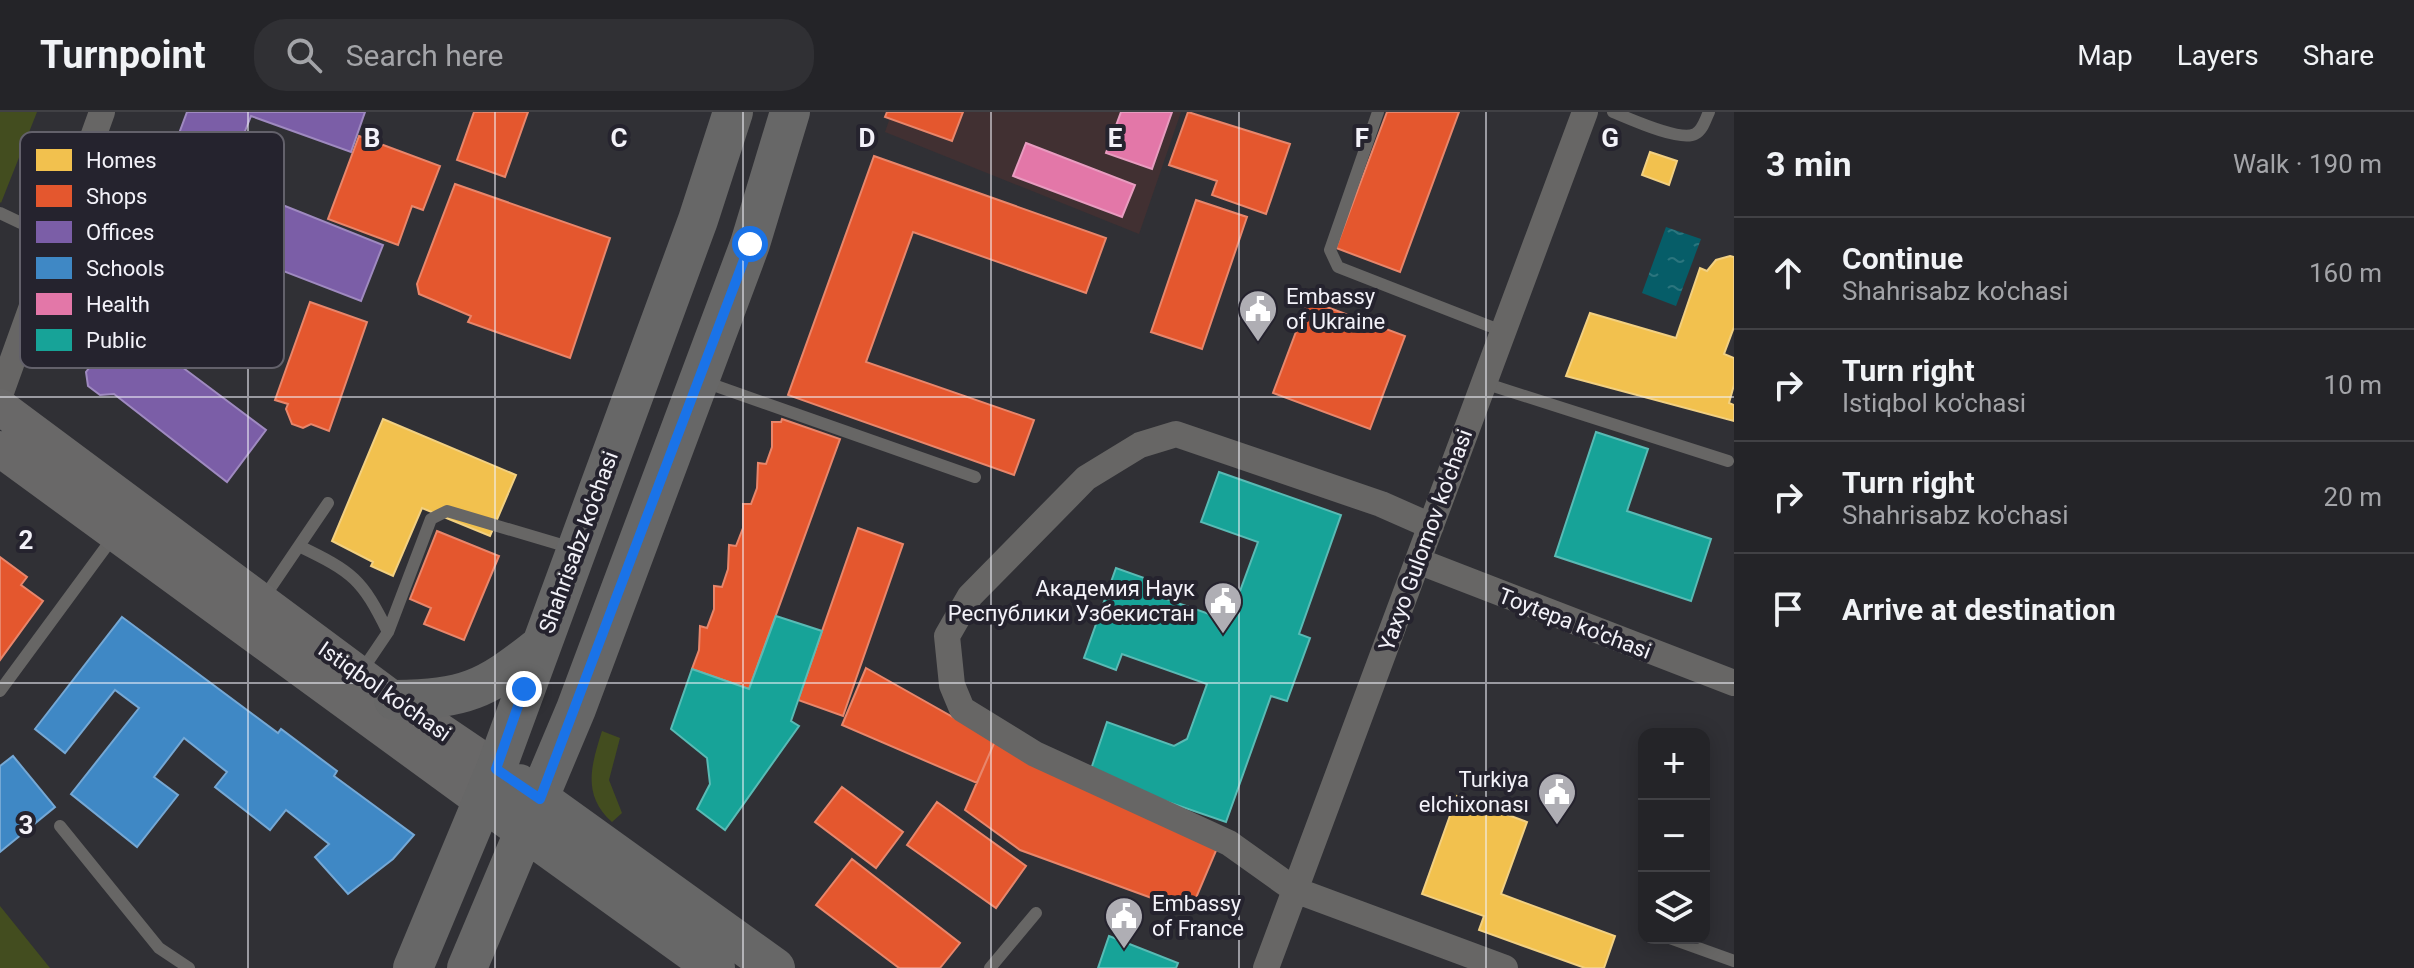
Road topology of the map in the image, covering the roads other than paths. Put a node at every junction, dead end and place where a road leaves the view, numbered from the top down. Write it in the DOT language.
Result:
graph roads {
  1 [pos="102,112"];
  2 [pos="733,112"];
  3 [pos="790,112"];
  4 [pos="1378,112"];
  5 [pos="1585,112"];
  6 [pos="1613,112"];
  7 [pos="1709,112"];
  8 [pos="95,132"];
  9 [pos="0,213"];
  10 [pos="20,223"];
  11 [pos="1502,331"];
  12 [pos="20,339"];
  13 [pos="699,380"];
  14 [pos="1484,383"];
  15 [pos="0,395"];
  16 [pos="0,407"];
  17 [pos="0,449"];
  18 [pos="1728,461"];
  19 [pos="975,477"];
  20 [pos="328,503"];
  21 [pos="1431,526"];
  22 [pos="116,534"];
  23 [pos="299,546"];
  24 [pos="576,549"];
  25 [pos="1418,561"];
  26 [pos="261,602"];
  27 [pos="388,632"];
  28 [pos="540,646"];
  29 [pos="359,674"];
  30 [pos="1734,683"];
  31 [pos="0,691"];
  32 [pos="394,700"];
  33 [pos="489,785"];
  34 [pos="533,815"];
  35 [pos="60,826"];
  36 [pos="1295,890"];
  37 [pos="1036,913"];
  38 [pos="1687,944"];
  39 [pos="1734,961"];
  40 [pos="189,968"];
  41 [pos="413,968"];
  42 [pos="467,968"];
  43 [pos="715,968"];
  44 [pos="775,968"];
  45 [pos="990,968"];
  46 [pos="1266,968"];
  47 [pos="1505,968"];
  1 -- 8 [label="street"];
  2 -- 24 [label="main road, Shahrisabz ko'chasi"];
  3 -- 13 [label="main road"];
  4 -- 11 [label="lane"];
  5 -- 11 [label="street, Yaxyo Gulomov ko'chasi"];
  6 -- 7 [label="lane"];
  9 -- 10 [label="lane"];
  11 -- 14 [label="street, Yaxyo Gulomov ko'chasi"];
  12 -- 15 [label="street"];
  13 -- 19 [label="lane"];
  13 -- 34 [label="main road"];
  14 -- 18 [label="lane"];
  14 -- 21 [label="street, Yaxyo Gulomov ko'chasi"];
  16 -- 26 [label="street, Istiqbol ko'chasi"];
  17 -- 22 [label="street, Istiqbol ko'chasi"];
  20 -- 23 [label="lane"];
  21 -- 25 [label="street, Yaxyo Gulomov ko'chasi"];
  21 -- 36 [label="street"];
  22 -- 31 [label="lane"];
  22 -- 33 [label="street, Istiqbol ko'chasi"];
  23 -- 26 [label="lane"];
  23 -- 27 [label="lane"];
  24 -- 27 [label="lane"];
  24 -- 28 [label="main road, Shahrisabz ko'chasi"];
  25 -- 30 [label="street, Toytepa ko'chasi"];
  25 -- 36 [label="street, Yaxyo Gulomov ko'chasi"];
  26 -- 29 [label="street, Istiqbol ko'chasi"];
  27 -- 29 [label="lane"];
  28 -- 32 [label="main road"];
  28 -- 33 [label="main road, Shahrisabz ko'chasi"];
  29 -- 32 [label="street, Istiqbol ko'chasi"];
  32 -- 33 [label="street, Istiqbol ko'chasi"];
  33 -- 34 [label="main road, Istiqbol ko'chasi"];
  33 -- 41 [label="main road, Shahrisabz ko'chasi"];
  34 -- 42 [label="main road"];
  34 -- 43 [label="main road, Istiqbol ko'chasi"];
  34 -- 44 [label="main road, Istiqbol ko'chasi"];
  35 -- 40 [label="lane"];
  36 -- 46 [label="street, Yaxyo Gulomov ko'chasi"];
  36 -- 47 [label="street"];
  37 -- 45 [label="lane"];
  38 -- 39 [label="lane"];
}
